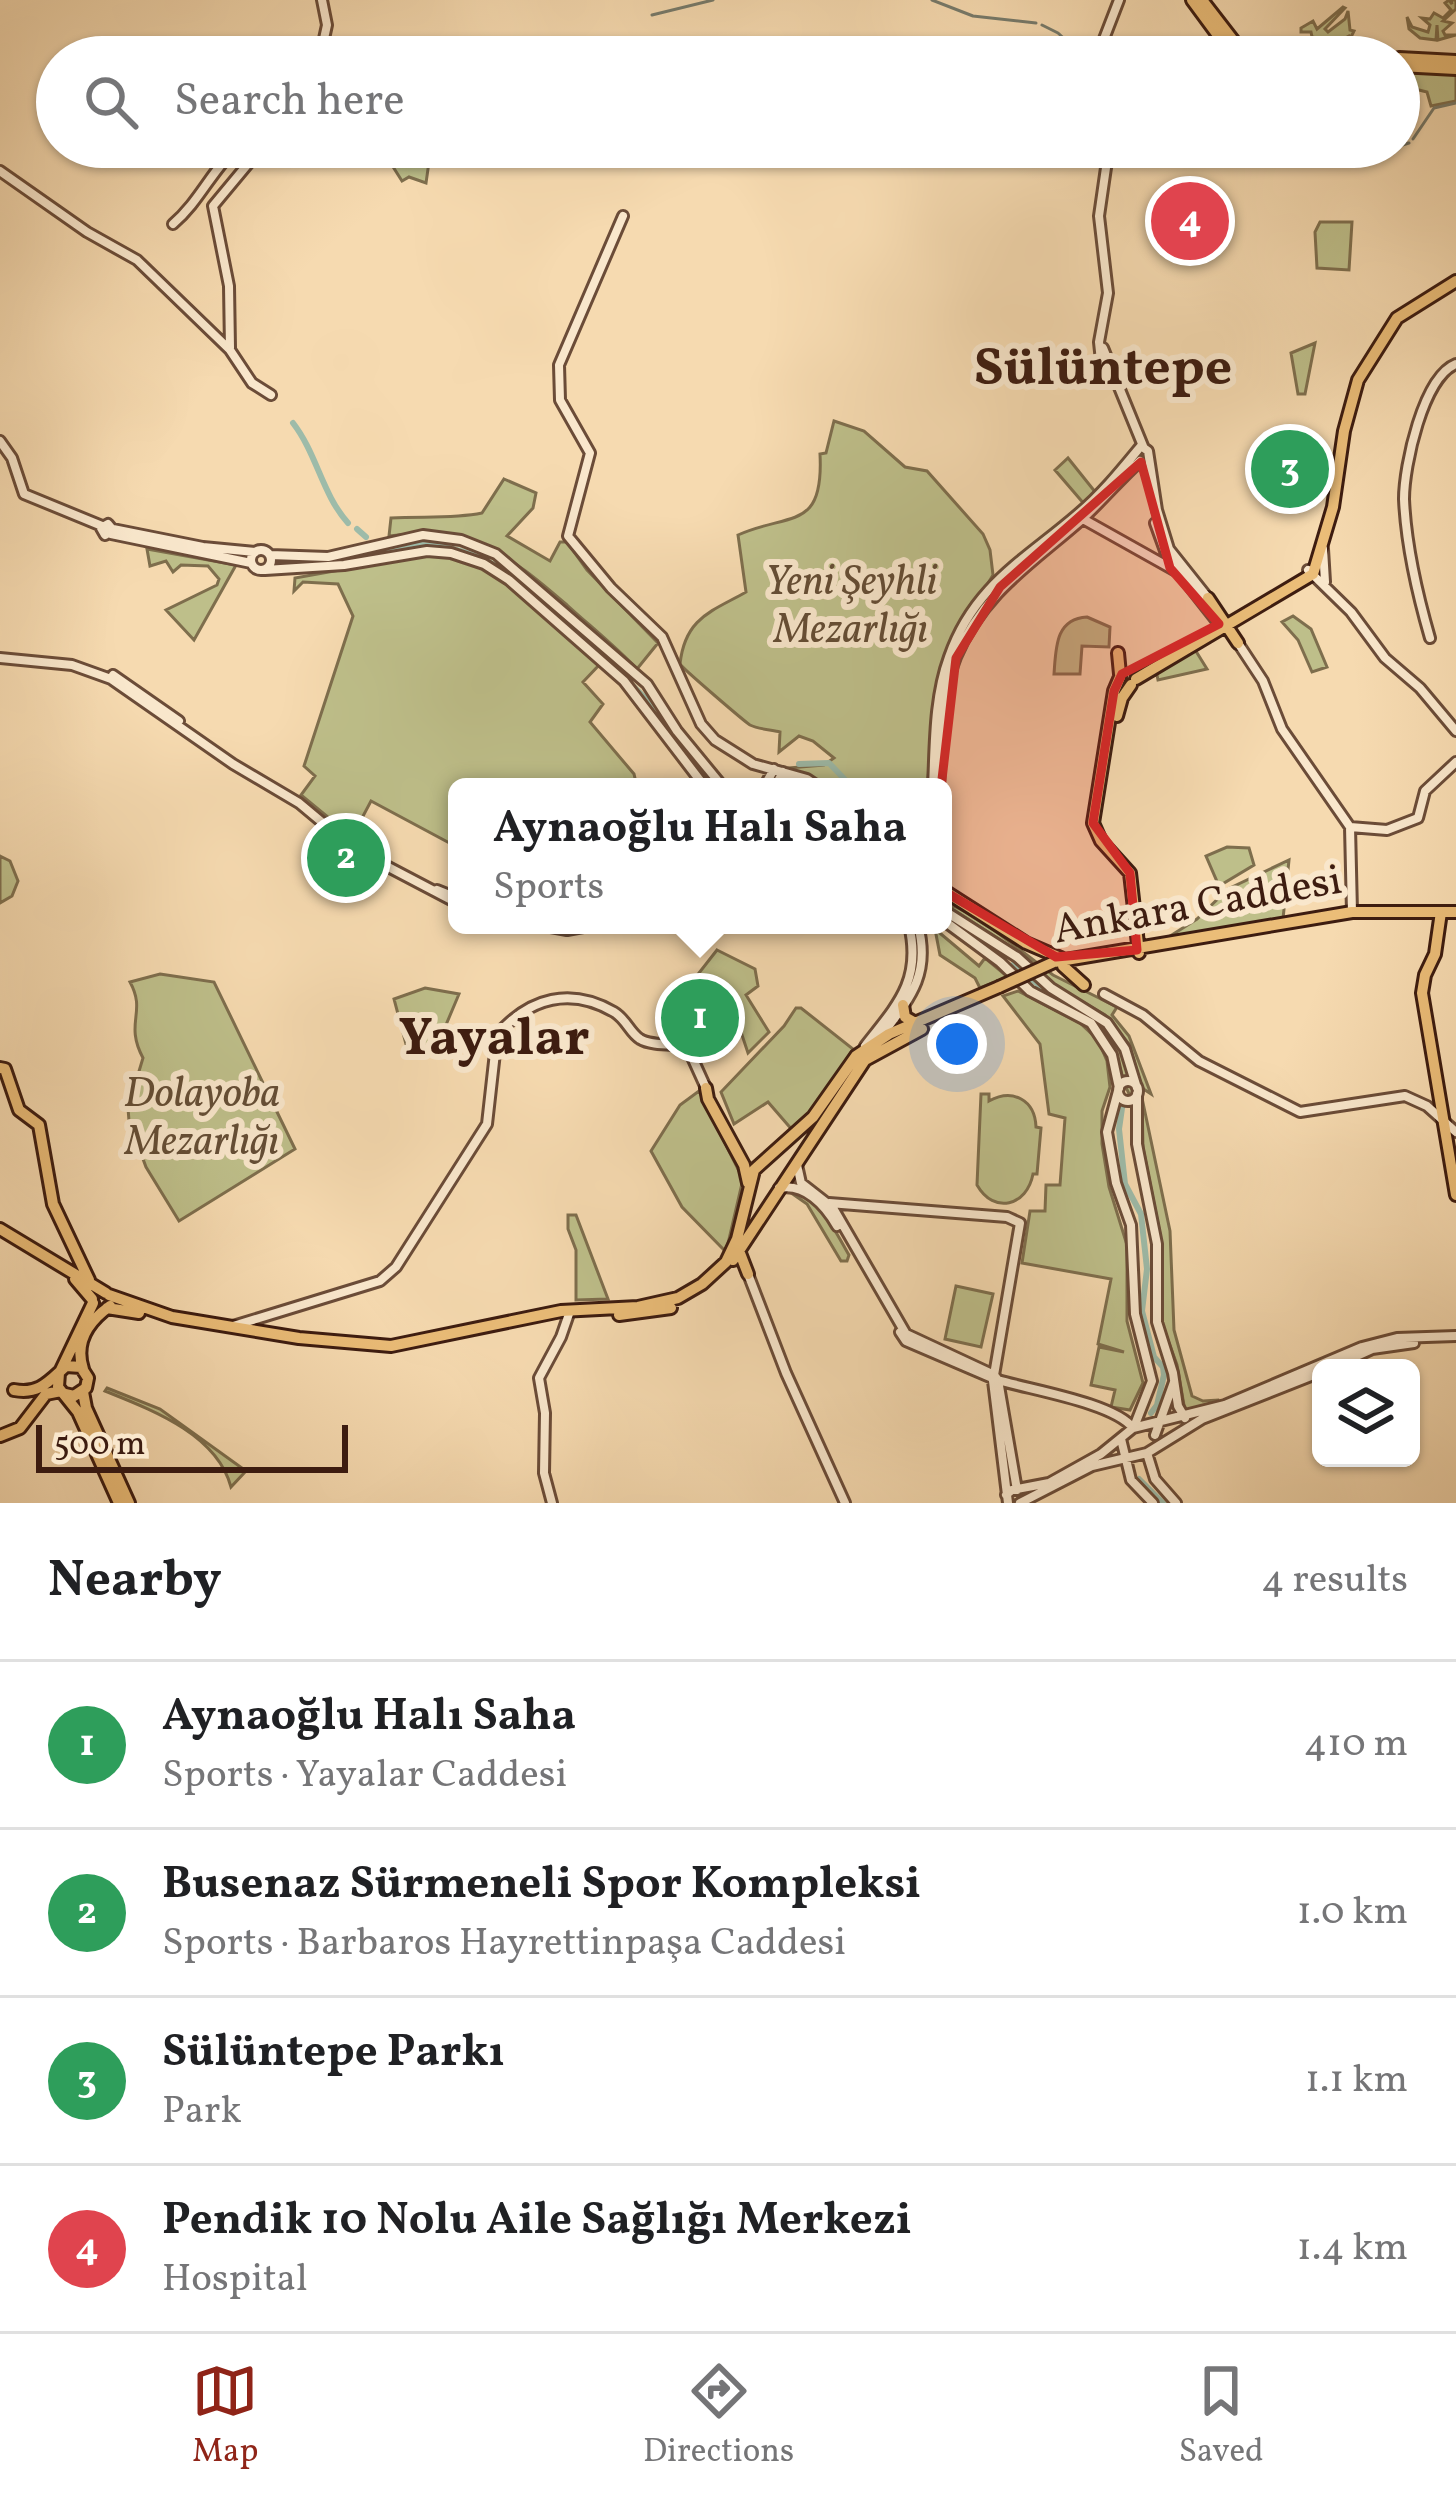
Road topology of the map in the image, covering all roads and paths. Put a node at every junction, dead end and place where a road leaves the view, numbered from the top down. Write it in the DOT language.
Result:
graph roads {
  1 [pos="322,0"];
  2 [pos="1119,0"];
  3 [pos="1192,0"];
  4 [pos="1202,0"];
  5 [pos="325,36"];
  6 [pos="1105,36"];
  7 [pos="1219,36"];
  8 [pos="1230,36"];
  9 [pos="1420,63"];
  10 [pos="1456,65"];
  11 [pos="221,168"];
  12 [pos="245,168"];
  13 [pos="1106,168"];
  14 [pos="0,171"];
  15 [pos="196,200"];
  16 [pos="213,206"];
  17 [pos="623,216"];
  18 [pos="173,224"];
  19 [pos="1456,279"];
  20 [pos="230,350"];
  21 [pos="1456,364"];
  22 [pos="272,395"];
  23 [pos="1342,431"];
  24 [pos="0,443"];
  25 [pos="1140,455"];
  26 [pos="1082,519"];
  27 [pos="107,531"];
  28 [pos="1323,549"];
  29 [pos="1164,550"];
  30 [pos="255,552"];
  31 [pos="270,555"];
  32 [pos="1156,560"];
  33 [pos="1021,562"];
  34 [pos="251,563"];
  35 [pos="265,570"];
  36 [pos="1175,571"];
  37 [pos="1310,572"];
  38 [pos="1325,584"];
  39 [pos="1208,598"];
  40 [pos="1225,622"];
  41 [pos="1430,638"];
  42 [pos="1238,643"];
  43 [pos="0,656"];
  44 [pos="1456,731"];
  45 [pos="1456,763"];
  46 [pos="778,771"];
  47 [pos="698,778"];
  48 [pos="716,778"];
  49 [pos="772,778"];
  50 [pos="777,778"];
  51 [pos="795,778"];
  52 [pos="936,778"];
  53 [pos="1350,826"];
  54 [pos="448,895"];
  55 [pos="952,896"];
  56 [pos="952,902"];
  57 [pos="1351,915"];
  58 [pos="1449,915"];
  59 [pos="1424,916"];
  60 [pos="985,918"];
  61 [pos="952,919"];
  62 [pos="952,921"];
  63 [pos="914,934"];
  64 [pos="916,934"];
  65 [pos="1438,935"];
  66 [pos="921,948"];
  67 [pos="1006,951"];
  68 [pos="1140,952"];
  69 [pos="996,959"];
  70 [pos="1060,964"];
  71 [pos="1084,985"];
  72 [pos="1002,989"];
  73 [pos="1104,994"];
  74 [pos="903,1005"];
  75 [pos="917,1024"];
  76 [pos="875,1039"];
  77 [pos="863,1056"];
  78 [pos="0,1068"];
  79 [pos="706,1088"];
  80 [pos="1119,1090"];
  81 [pos="1137,1091"];
  82 [pos="1442,1122"];
  83 [pos="1453,1141"];
  84 [pos="788,1142"];
  85 [pos="801,1158"];
  86 [pos="758,1165"];
  87 [pos="748,1184"];
  88 [pos="778,1189"];
  89 [pos="1456,1196"];
  90 [pos="826,1205"];
  91 [pos="0,1232"];
  92 [pos="743,1251"];
  93 [pos="76,1266"];
  94 [pos="101,1301"];
  95 [pos="570,1313"];
  96 [pos="232,1329"];
  97 [pos="1456,1338"];
  98 [pos="1354,1359"];
  99 [pos="84,1369"];
  100 [pos="60,1372"];
  101 [pos="1312,1376"];
  102 [pos="995,1379"];
  103 [pos="1175,1381"];
  104 [pos="14,1390"];
  105 [pos="63,1392"];
  106 [pos="83,1392"];
  107 [pos="1185,1418"];
  108 [pos="1159,1422"];
  109 [pos="1138,1427"];
  110 [pos="0,1436"];
  111 [pos="1122,1436"];
  112 [pos="1155,1436"];
  113 [pos="1006,1448"];
  114 [pos="1151,1451"];
  115 [pos="1126,1458"];
  116 [pos="1018,1491"];
  117 [pos="1006,1500"];
  118 [pos="119,1503"];
  119 [pos="129,1503"];
  120 [pos="552,1503"];
  121 [pos="845,1503"];
  122 [pos="1020,1503"];
  123 [pos="1153,1503"];
  124 [pos="1177,1503"];
  1 -- 5 [label="street"];
  2 -- 6 [label="street"];
  3 -- 7 [label="main road"];
  4 -- 8 [label="main road"];
  9 -- 10 [label="main road"];
  11 -- 15 [label="street"];
  12 -- 16 [label="street"];
  13 -- 25 [label="street"];
  14 -- 20 [label="street"];
  15 -- 16 [label="street"];
  15 -- 18 [label="street"];
  16 -- 20 [label="street"];
  17 -- 46 [label="street"];
  19 -- 23 [label="main road"];
  20 -- 22 [label="street"];
  21 -- 41 [label="street"];
  23 -- 28 [label="main road"];
  23 -- 37 [label="main road"];
  24 -- 27 [label="street"];
  25 -- 26 [label="street"];
  25 -- 29 [label="street"];
  25 -- 33 [label="street"];
  25 -- 39 [label="street"];
  26 -- 32 [label="street"];
  26 -- 33 [label="street"];
  27 -- 30 [label="street"];
  27 -- 34 [label="street"];
  28 -- 37 [label="main road"];
  28 -- 38 [label="street"];
  29 -- 32 [label="street"];
  29 -- 36 [label="street"];
  30 -- 31 [label="street"];
  30 -- 34 [label="street"];
  31 -- 35 [label="street"];
  31 -- 48 [label="street"];
  32 -- 36 [label="street"];
  33 -- 52 [label="street"];
  34 -- 35 [label="street"];
  35 -- 47 [label="street"];
  36 -- 40 [label="street"];
  37 -- 38 [label="street"];
  37 -- 40 [label="main road"];
  38 -- 44 [label="street"];
  39 -- 40 [label="main road"];
  40 -- 42 [label="main road"];
  40 -- 68 [label="main road"];
  42 -- 53 [label="street"];
  43 -- 54 [label="street"];
  45 -- 53 [label="street"];
  46 -- 49 [label="street"];
  46 -- 50 [label="street"];
  46 -- 51 [label="street"];
  53 -- 57 [label="street"];
  55 -- 70 [label="main road"];
  56 -- 60 [label="street"];
  57 -- 58 [label="main road, Ankara Caddesi"];
  57 -- 59 [label="main road, Ankara Caddesi"];
  57 -- 68 [label="main road, Ankara Caddesi"];
  58 -- 59 [label="main road, Ankara Caddesi"];
  58 -- 65 [label="main road"];
  59 -- 65 [label="main road"];
  61 -- 67 [label="street"];
  62 -- 69 [label="street"];
  63 -- 76 [label="street"];
  64 -- 66 [label="street"];
  65 -- 82 [label="main road"];
  66 -- 74 [label="street"];
  66 -- 76 [label="street"];
  67 -- 69 [label="street"];
  67 -- 81 [label="street"];
  68 -- 70 [label="main road, Ankara Caddesi"];
  69 -- 80 [label="street"];
  70 -- 71 [label="main road"];
  70 -- 72 [label="main road, Ankara Caddesi, bridge"];
  72 -- 75 [label="main road, Ankara Caddesi"];
  72 -- 77 [label="main road, Ankara Caddesi"];
  73 -- 82 [label="street"];
  74 -- 75 [label="main road"];
  74 -- 76 [label="street"];
  75 -- 76 [label="main road, Ankara Caddesi"];
  76 -- 77 [label="main road, Ankara Caddesi"];
  77 -- 84 [label="main road, Ankara Caddesi"];
  77 -- 85 [label="main road, Ankara Caddesi"];
  78 -- 93 [label="main road"];
  79 -- 86 [label="main road"];
  79 -- 87 [label="main road"];
  79 -- 96 [label="street"];
  80 -- 81 [label="street"];
  80 -- 81 [label="street"];
  80 -- 109 [label="street"];
  81 -- 103 [label="street"];
  82 -- 83 [label="main road"];
  82 -- 83 [label="street"];
  83 -- 89 [label="main road"];
  84 -- 85 [label="main road"];
  84 -- 86 [label="main road, Ankara Caddesi"];
  85 -- 88 [label="main road, Ankara Caddesi"];
  85 -- 90 [label="street"];
  86 -- 87 [label="main road, Ankara Caddesi"];
  87 -- 92 [label="main road, Ankara Caddesi"];
  88 -- 90 [label="street"];
  88 -- 92 [label="main road, Ankara Caddesi"];
  90 -- 102 [label="street"];
  90 -- 102 [label="street"];
  91 -- 93 [label="main road, Ankara Caddesi"];
  91 -- 94 [label="main road, Ankara Caddesi"];
  92 -- 95 [label="main road, Ankara Caddesi"];
  92 -- 95 [label="main road, Ankara Caddesi"];
  92 -- 121 [label="street"];
  93 -- 94 [label="main road, Ankara Caddesi"];
  94 -- 96 [label="main road, Ankara Caddesi"];
  94 -- 99 [label="main road"];
  94 -- 100 [label="main road"];
  95 -- 96 [label="main road, Ankara Caddesi"];
  95 -- 120 [label="street"];
  97 -- 98 [label="street"];
  97 -- 107 [label="street"];
  99 -- 100 [label="main road"];
  99 -- 106 [label="main road"];
  100 -- 104 [label="main road"];
  100 -- 105 [label="main road"];
  101 -- 114 [label="street"];
  102 -- 109 [label="street"];
  102 -- 113 [label="street"];
  103 -- 107 [label="street"];
  103 -- 108 [label="street"];
  105 -- 106 [label="main road"];
  105 -- 110 [label="main road"];
  105 -- 118 [label="main road"];
  106 -- 119 [label="main road"];
  107 -- 108 [label="street"];
  108 -- 109 [label="street"];
  108 -- 112 [label="street"];
  109 -- 111 [label="street"];
  109 -- 112 [label="street"];
  111 -- 115 [label="street"];
  111 -- 116 [label="street"];
  112 -- 114 [label="street"];
  113 -- 116 [label="street"];
  113 -- 117 [label="street"];
  114 -- 115 [label="street"];
  114 -- 124 [label="street"];
  115 -- 122 [label="street"];
  115 -- 123 [label="street"];
  116 -- 117 [label="street"];
  116 -- 122 [label="street"];
}
